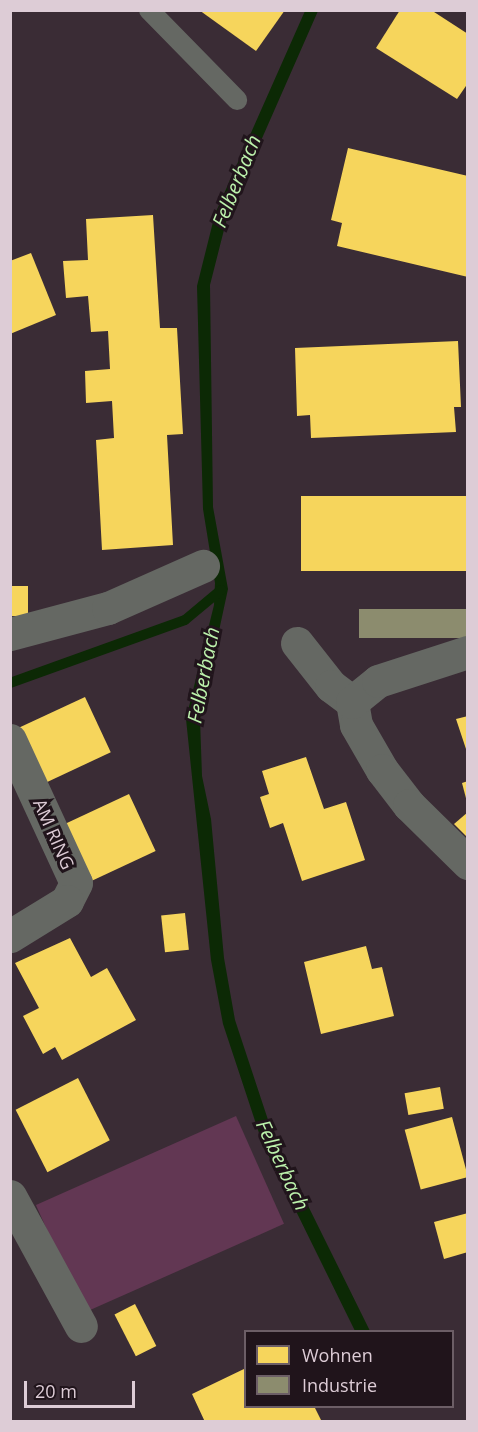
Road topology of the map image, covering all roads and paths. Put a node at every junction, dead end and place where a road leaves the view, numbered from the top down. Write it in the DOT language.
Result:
graph roads {
  1 [pos="149,10"];
  2 [pos="237,100"];
  3 [pos="203,566"];
  4 [pos="10,634"];
  5 [pos="297,643"];
  6 [pos="468,652"];
  7 [pos="352,702"];
  8 [pos="10,740"];
  9 [pos="468,863"];
  10 [pos="10,936"];
  11 [pos="10,1196"];
  12 [pos="81,1326"];
  1 -- 2 [label="lane"];
  3 -- 4 [label="street"];
  5 -- 7 [label="street"];
  6 -- 7 [label="street"];
  7 -- 9 [label="street"];
  8 -- 10 [label="street, AM RING"];
  11 -- 12 [label="street"];
}
